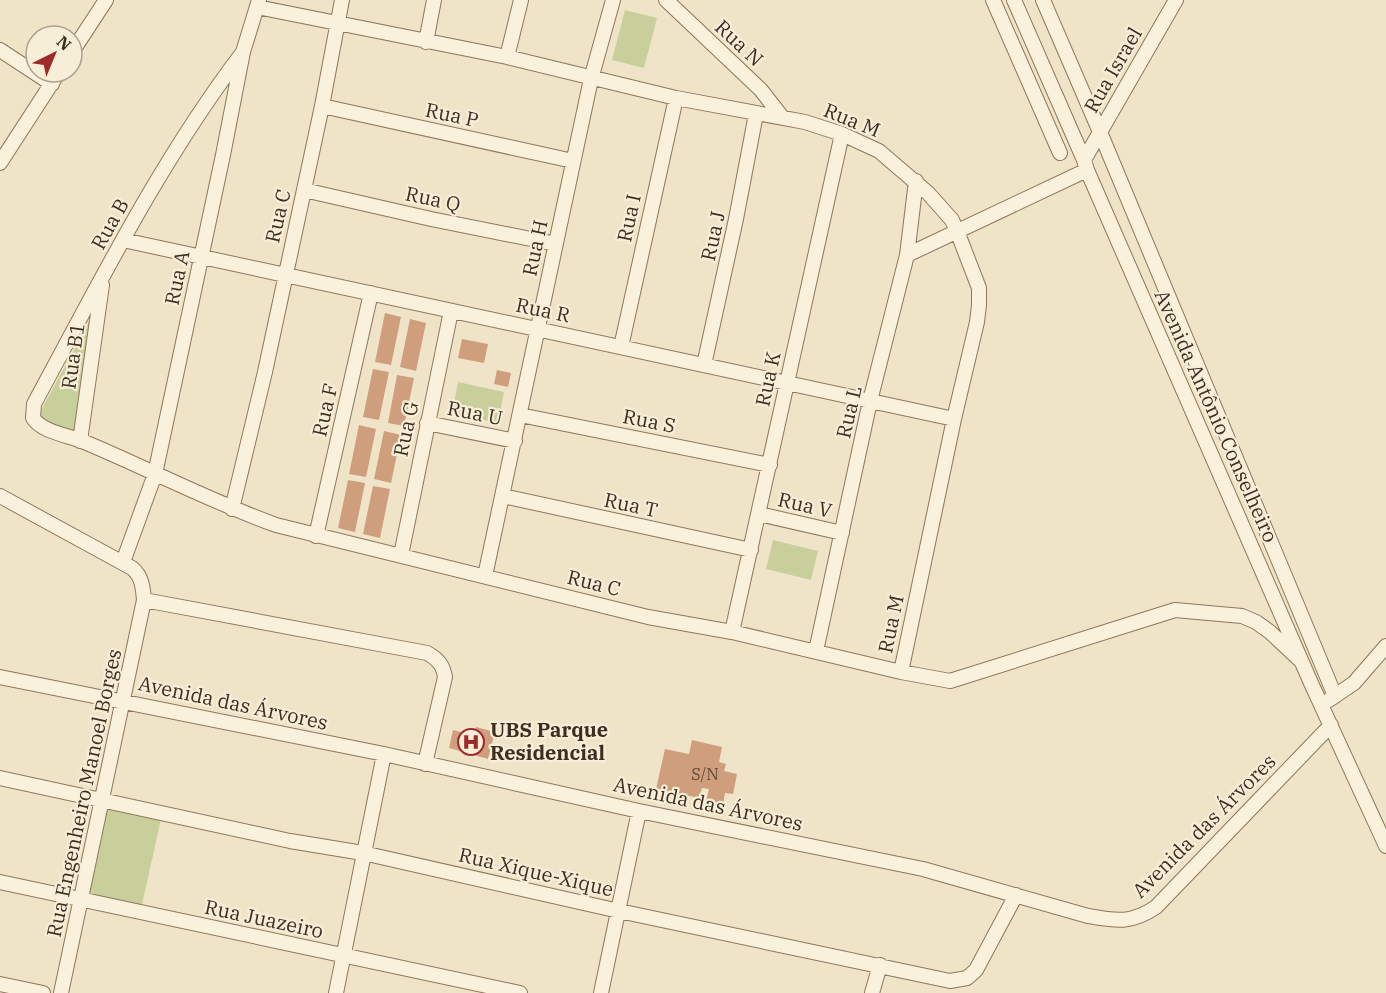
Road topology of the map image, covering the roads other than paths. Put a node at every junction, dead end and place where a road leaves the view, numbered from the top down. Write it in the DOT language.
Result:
graph roads {
  1 [pos="106,0"];
  2 [pos="342,0"];
  3 [pos="434,0"];
  4 [pos="521,0"];
  5 [pos="613,0"];
  6 [pos="666,0"];
  7 [pos="993,0"];
  8 [pos="1014,0"];
  9 [pos="1043,0"];
  10 [pos="1176,0"];
  11 [pos="258,4"];
  12 [pos="337,24"];
  13 [pos="84,34"];
  14 [pos="426,42"];
  15 [pos="0,50"];
  16 [pos="243,52"];
  17 [pos="507,57"];
  18 [pos="24,62"];
  19 [pos="591,79"];
  20 [pos="52,84"];
  21 [pos="676,98"];
  22 [pos="322,106"];
  23 [pos="756,114"];
  24 [pos="782,117"];
  25 [pos="1100,132"];
  26 [pos="842,134"];
  27 [pos="1060,153"];
  28 [pos="573,161"];
  29 [pos="0,163"];
  30 [pos="1085,165"];
  31 [pos="916,181"];
  32 [pos="304,190"];
  33 [pos="957,231"];
  34 [pos="123,240"];
  35 [pos="556,244"];
  36 [pos="907,255"];
  37 [pos="202,256"];
  38 [pos="285,274"];
  39 [pos="103,277"];
  40 [pos="371,293"];
  41 [pos="451,310"];
  42 [pos="537,329"];
  43 [pos="621,347"];
  44 [pos="704,365"];
  45 [pos="787,383"];
  46 [pos="870,401"];
  47 [pos="520,415"];
  48 [pos="954,419"];
  49 [pos="36,422"];
  50 [pos="427,423"];
  51 [pos="80,441"];
  52 [pos="514,441"];
  53 [pos="770,465"];
  54 [pos="155,474"];
  55 [pos="0,496"];
  56 [pos="503,496"];
  57 [pos="232,509"];
  58 [pos="759,514"];
  59 [pos="842,533"];
  60 [pos="316,536"];
  61 [pos="751,550"];
  62 [pos="401,555"];
  63 [pos="123,562"];
  64 [pos="485,576"];
  65 [pos="144,600"];
  66 [pos="732,632"];
  67 [pos="1386,646"];
  68 [pos="816,651"];
  69 [pos="1302,662"];
  70 [pos="901,672"];
  71 [pos="0,677"];
  72 [pos="1335,696"];
  73 [pos="123,701"];
  74 [pos="1322,705"];
  75 [pos="1331,725"];
  76 [pos="384,754"];
  77 [pos="425,764"];
  78 [pos="0,778"];
  79 [pos="103,801"];
  80 [pos="639,811"];
  81 [pos="1386,846"];
  82 [pos="363,853"];
  83 [pos="0,882"];
  84 [pos="1016,895"];
  85 [pos="81,901"];
  86 [pos="619,911"];
  87 [pos="344,956"];
  88 [pos="880,964"];
  89 [pos="0,984"];
  90 [pos="43,993"];
  91 [pos="61,993"];
  92 [pos="336,993"];
  93 [pos="520,993"];
  94 [pos="601,993"];
  95 [pos="872,993"];
  1 -- 13 [label="street"];
  2 -- 12 [label="street, Rua C"];
  3 -- 14 [label="street"];
  4 -- 17 [label="street"];
  5 -- 19 [label="street, Rua H"];
  6 -- 24 [label="street, Rua N"];
  7 -- 27 [label="street"];
  8 -- 30 [label="street, Avenida Antônio Conselheiro"];
  9 -- 25 [label="street"];
  10 -- 25 [label="street, Rua Israel"];
  11 -- 12 [label="street, Rua M"];
  11 -- 16 [label="street, Rua A"];
  12 -- 14 [label="street, Rua M"];
  12 -- 22 [label="street, Rua C"];
  14 -- 17 [label="street, Rua M"];
  15 -- 18 [label="street"];
  16 -- 34 [label="street, Rua B"];
  16 -- 37 [label="street, Rua A"];
  17 -- 19 [label="street, Rua M"];
  19 -- 21 [label="street, Rua M"];
  19 -- 28 [label="street, Rua H"];
  20 -- 29 [label="street"];
  21 -- 23 [label="street, Rua M"];
  21 -- 43 [label="street, Rua I"];
  22 -- 28 [label="street, Rua P"];
  22 -- 32 [label="street, Rua C"];
  23 -- 24 [label="street, Rua M"];
  23 -- 44 [label="street, Rua J"];
  24 -- 26 [label="street, Rua M"];
  25 -- 30 [label="street, Rua Israel"];
  25 -- 72 [label="street"];
  26 -- 31 [label="street, Rua M"];
  26 -- 45 [label="street, Rua K"];
  28 -- 35 [label="street, Rua H"];
  30 -- 33 [label="street"];
  30 -- 69 [label="street, Avenida Antônio Conselheiro"];
  31 -- 33 [label="street, Rua M"];
  31 -- 36 [label="street, Rua L"];
  32 -- 35 [label="street, Rua Q"];
  32 -- 38 [label="street, Rua C"];
  33 -- 36 [label="street"];
  33 -- 48 [label="street, Rua M"];
  34 -- 37 [label="street, Rua R"];
  34 -- 39 [label="street, Rua B"];
  35 -- 42 [label="street, Rua H"];
  36 -- 46 [label="street, Rua L"];
  37 -- 38 [label="street, Rua R"];
  37 -- 54 [label="street, Rua A"];
  38 -- 40 [label="street, Rua R"];
  38 -- 57 [label="street, Rua C"];
  39 -- 49 [label="street, Rua B"];
  39 -- 51 [label="street, Rua B1"];
  40 -- 41 [label="street, Rua R"];
  40 -- 60 [label="street, Rua F"];
  41 -- 42 [label="street, Rua R"];
  41 -- 50 [label="street, Rua G"];
  42 -- 43 [label="street, Rua R"];
  42 -- 47 [label="street, Rua H"];
  43 -- 44 [label="street, Rua R"];
  44 -- 45 [label="street, Rua R"];
  45 -- 46 [label="street, Rua R"];
  45 -- 53 [label="street, Rua K"];
  46 -- 48 [label="street, Rua R"];
  46 -- 59 [label="street, Rua L"];
  47 -- 52 [label="street, Rua H"];
  47 -- 53 [label="street, Rua S"];
  48 -- 70 [label="street, Rua M"];
  49 -- 51 [label="street, Rua C"];
  50 -- 52 [label="street, Rua U"];
  50 -- 62 [label="street, Rua G"];
  51 -- 54 [label="street, Rua C"];
  52 -- 56 [label="street, Rua H"];
  53 -- 58 [label="street, Rua K"];
  54 -- 57 [label="street, Rua C"];
  54 -- 63 [label="street, Rua A"];
  55 -- 63 [label="street"];
  56 -- 61 [label="street, Rua T"];
  56 -- 64 [label="street, Rua H"];
  57 -- 60 [label="street, Rua C"];
  58 -- 59 [label="street, Rua V"];
  58 -- 61 [label="street, Rua K"];
  59 -- 68 [label="street, Rua L"];
  60 -- 62 [label="street, Rua C"];
  61 -- 66 [label="street, Rua K"];
  62 -- 64 [label="street, Rua C"];
  63 -- 65 [label="street"];
  64 -- 66 [label="street, Rua C"];
  65 -- 73 [label="street, Rua Engenheiro Manoel Borges"];
  65 -- 77 [label="street"];
  66 -- 68 [label="street, Rua C"];
  67 -- 72 [label="street"];
  68 -- 70 [label="street, Rua C"];
  69 -- 70 [label="street, Rua C"];
  69 -- 74 [label="street, Avenida Antônio Conselheiro"];
  71 -- 73 [label="street, Avenida das Árvores"];
  72 -- 74 [label="street"];
  73 -- 76 [label="street, Avenida das Árvores"];
  73 -- 79 [label="street, Rua Engenheiro Manoel Borges"];
  74 -- 75 [label="street, Avenida Antônio Conselheiro"];
  75 -- 81 [label="street, Avenida Antônio Conselheiro"];
  75 -- 84 [label="street, Avenida das Árvores"];
  76 -- 77 [label="street, Avenida das Árvores"];
  76 -- 82 [label="street"];
  77 -- 80 [label="street, Avenida das Árvores"];
  78 -- 79 [label="street, Rua Xique-Xique"];
  79 -- 82 [label="street, Rua Xique-Xique"];
  79 -- 85 [label="street, Rua Engenheiro Manoel Borges"];
  80 -- 84 [label="street, Avenida das Árvores"];
  80 -- 86 [label="street"];
  82 -- 86 [label="street, Rua Xique-Xique"];
  82 -- 87 [label="street"];
  83 -- 85 [label="street, Rua Juazeiro"];
  84 -- 88 [label="street, Rua Xique-Xique"];
  85 -- 87 [label="street, Rua Juazeiro"];
  85 -- 91 [label="street, Rua Engenheiro Manoel Borges"];
  86 -- 88 [label="street, Rua Xique-Xique"];
  86 -- 94 [label="street"];
  87 -- 92 [label="street"];
  87 -- 93 [label="street, Rua Juazeiro"];
  88 -- 95 [label="street"];
  89 -- 90 [label="street"];
}
